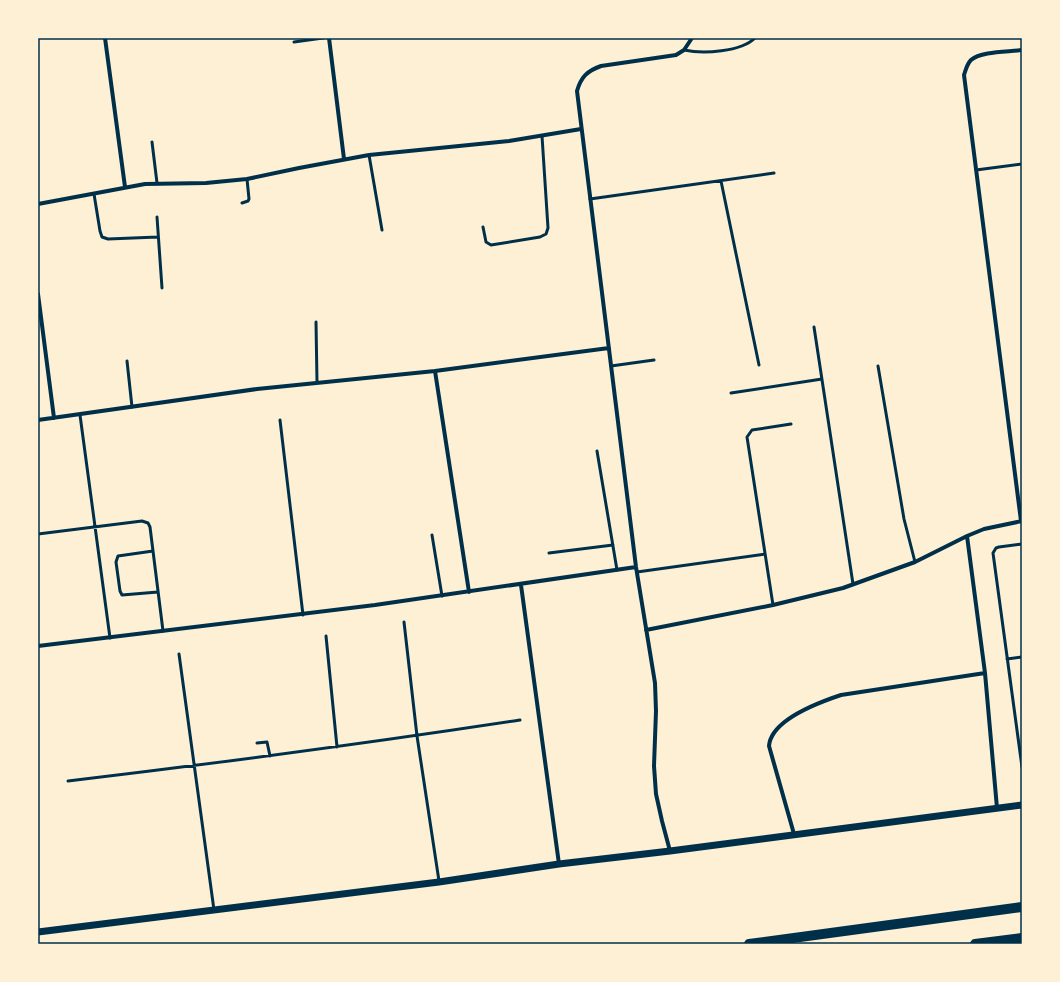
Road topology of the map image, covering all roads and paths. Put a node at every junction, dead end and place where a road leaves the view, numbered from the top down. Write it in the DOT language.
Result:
graph roads {
  1 [pos="105,38"];
  2 [pos="323,38"];
  3 [pos="329,38"];
  4 [pos="692,38"];
  5 [pos="755,38"];
  6 [pos="294,42"];
  7 [pos="684,50"];
  8 [pos="1022,50"];
  9 [pos="581,129"];
  10 [pos="542,136"];
  11 [pos="152,142"];
  12 [pos="369,155"];
  13 [pos="344,159"];
  14 [pos="1022,164"];
  15 [pos="976,170"];
  16 [pos="774,173"];
  17 [pos="247,179"];
  18 [pos="721,181"];
  19 [pos="157,183"];
  20 [pos="125,187"];
  21 [pos="94,194"];
  22 [pos="590,198"];
  23 [pos="242,203"];
  24 [pos="38,204"];
  25 [pos="157,217"];
  26 [pos="483,227"];
  27 [pos="382,230"];
  28 [pos="158,237"];
  29 [pos="162,288"];
  30 [pos="38,294"];
  31 [pos="316,322"];
  32 [pos="814,327"];
  33 [pos="609,348"];
  34 [pos="654,360"];
  35 [pos="127,361"];
  36 [pos="759,365"];
  37 [pos="611,366"];
  38 [pos="878,366"];
  39 [pos="435,371"];
  40 [pos="822,379"];
  41 [pos="317,382"];
  42 [pos="731,392"];
  43 [pos="132,407"];
  44 [pos="80,415"];
  45 [pos="54,418"];
  46 [pos="38,420"];
  47 [pos="280,420"];
  48 [pos="791,424"];
  49 [pos="597,451"];
  50 [pos="1022,521"];
  51 [pos="95,527"];
  52 [pos="38,534"];
  53 [pos="432,535"];
  54 [pos="967,536"];
  55 [pos="1022,544"];
  56 [pos="613,545"];
  57 [pos="153,551"];
  58 [pos="549,553"];
  59 [pos="765,554"];
  60 [pos="915,562"];
  61 [pos="636,567"];
  62 [pos="617,570"];
  63 [pos="637,572"];
  64 [pos="853,584"];
  65 [pos="521,585"];
  66 [pos="158,592"];
  67 [pos="469,592"];
  68 [pos="442,596"];
  69 [pos="773,605"];
  70 [pos="302,615"];
  71 [pos="404,622"];
  72 [pos="646,630"];
  73 [pos="163,631"];
  74 [pos="326,636"];
  75 [pos="110,638"];
  76 [pos="38,646"];
  77 [pos="179,654"];
  78 [pos="1022,657"];
  79 [pos="1007,659"];
  80 [pos="985,674"];
  81 [pos="520,720"];
  82 [pos="417,736"];
  83 [pos="257,743"];
  84 [pos="337,747"];
  85 [pos="270,756"];
  86 [pos="195,766"];
  87 [pos="1022,767"];
  88 [pos="68,781"];
  89 [pos="1022,804"];
  90 [pos="997,808"];
  91 [pos="794,834"];
  92 [pos="670,851"];
  93 [pos="559,864"];
  94 [pos="439,882"];
  95 [pos="1022,907"];
  96 [pos="214,910"];
  97 [pos="38,932"];
  98 [pos="1022,938"];
  99 [pos="749,944"];
  100 [pos="975,944"];
  1 -- 20 [label="street"];
  2 -- 6 [label="lane"];
  3 -- 13 [label="street"];
  4 -- 7 [label="street"];
  5 -- 7 [label="lane"];
  7 -- 9 [label="street"];
  8 -- 15 [label="street"];
  9 -- 10 [label="street"];
  9 -- 22 [label="street"];
  10 -- 12 [label="street"];
  10 -- 26 [label="lane"];
  11 -- 19 [label="lane"];
  12 -- 13 [label="street"];
  12 -- 27 [label="lane"];
  13 -- 17 [label="street"];
  14 -- 15 [label="lane"];
  15 -- 50 [label="street"];
  16 -- 18 [label="lane"];
  17 -- 19 [label="street"];
  17 -- 23 [label="lane"];
  18 -- 22 [label="lane"];
  18 -- 36 [label="lane"];
  19 -- 20 [label="street"];
  20 -- 21 [label="street"];
  21 -- 24 [label="street"];
  21 -- 28 [label="lane"];
  22 -- 33 [label="street"];
  25 -- 28 [label="lane"];
  28 -- 29 [label="lane"];
  30 -- 45 [label="street"];
  31 -- 41 [label="lane"];
  32 -- 40 [label="lane"];
  33 -- 37 [label="street"];
  33 -- 39 [label="street"];
  34 -- 37 [label="lane"];
  35 -- 43 [label="lane"];
  37 -- 61 [label="street"];
  38 -- 60 [label="lane"];
  39 -- 41 [label="street"];
  39 -- 67 [label="street"];
  40 -- 42 [label="lane"];
  40 -- 64 [label="lane"];
  41 -- 43 [label="street"];
  43 -- 44 [label="street"];
  44 -- 45 [label="street"];
  44 -- 51 [label="lane"];
  45 -- 46 [label="street"];
  47 -- 70 [label="lane"];
  48 -- 59 [label="lane"];
  49 -- 56 [label="lane"];
  50 -- 54 [label="street"];
  51 -- 52 [label="lane"];
  51 -- 57 [label="lane"];
  51 -- 75 [label="lane"];
  53 -- 68 [label="lane"];
  54 -- 60 [label="street"];
  54 -- 80 [label="street"];
  55 -- 79 [label="lane"];
  56 -- 58 [label="lane"];
  56 -- 62 [label="lane"];
  57 -- 66 [label="lane"];
  57 -- 66 [label="lane"];
  59 -- 63 [label="lane"];
  59 -- 69 [label="lane"];
  60 -- 64 [label="street"];
  61 -- 62 [label="street"];
  61 -- 63 [label="street"];
  62 -- 65 [label="street"];
  63 -- 72 [label="street"];
  64 -- 69 [label="street"];
  65 -- 67 [label="street"];
  65 -- 93 [label="street"];
  66 -- 73 [label="lane"];
  67 -- 68 [label="street"];
  68 -- 70 [label="street"];
  69 -- 72 [label="street"];
  70 -- 73 [label="street"];
  71 -- 82 [label="lane"];
  72 -- 92 [label="street"];
  73 -- 75 [label="street"];
  74 -- 84 [label="lane"];
  75 -- 76 [label="street"];
  77 -- 86 [label="lane"];
  78 -- 79 [label="lane"];
  79 -- 87 [label="lane"];
  80 -- 90 [label="street"];
  80 -- 91 [label="street"];
  81 -- 82 [label="lane"];
  82 -- 84 [label="lane"];
  82 -- 94 [label="lane"];
  83 -- 85 [label="lane"];
  84 -- 85 [label="lane"];
  85 -- 86 [label="lane"];
  86 -- 88 [label="lane"];
  86 -- 96 [label="lane"];
  89 -- 90 [label="street"];
  90 -- 91 [label="street"];
  91 -- 92 [label="street"];
  92 -- 93 [label="street"];
  93 -- 94 [label="street"];
  94 -- 96 [label="street"];
  95 -- 99 [label="highway"];
  96 -- 97 [label="street"];
  98 -- 100 [label="highway"];
}
